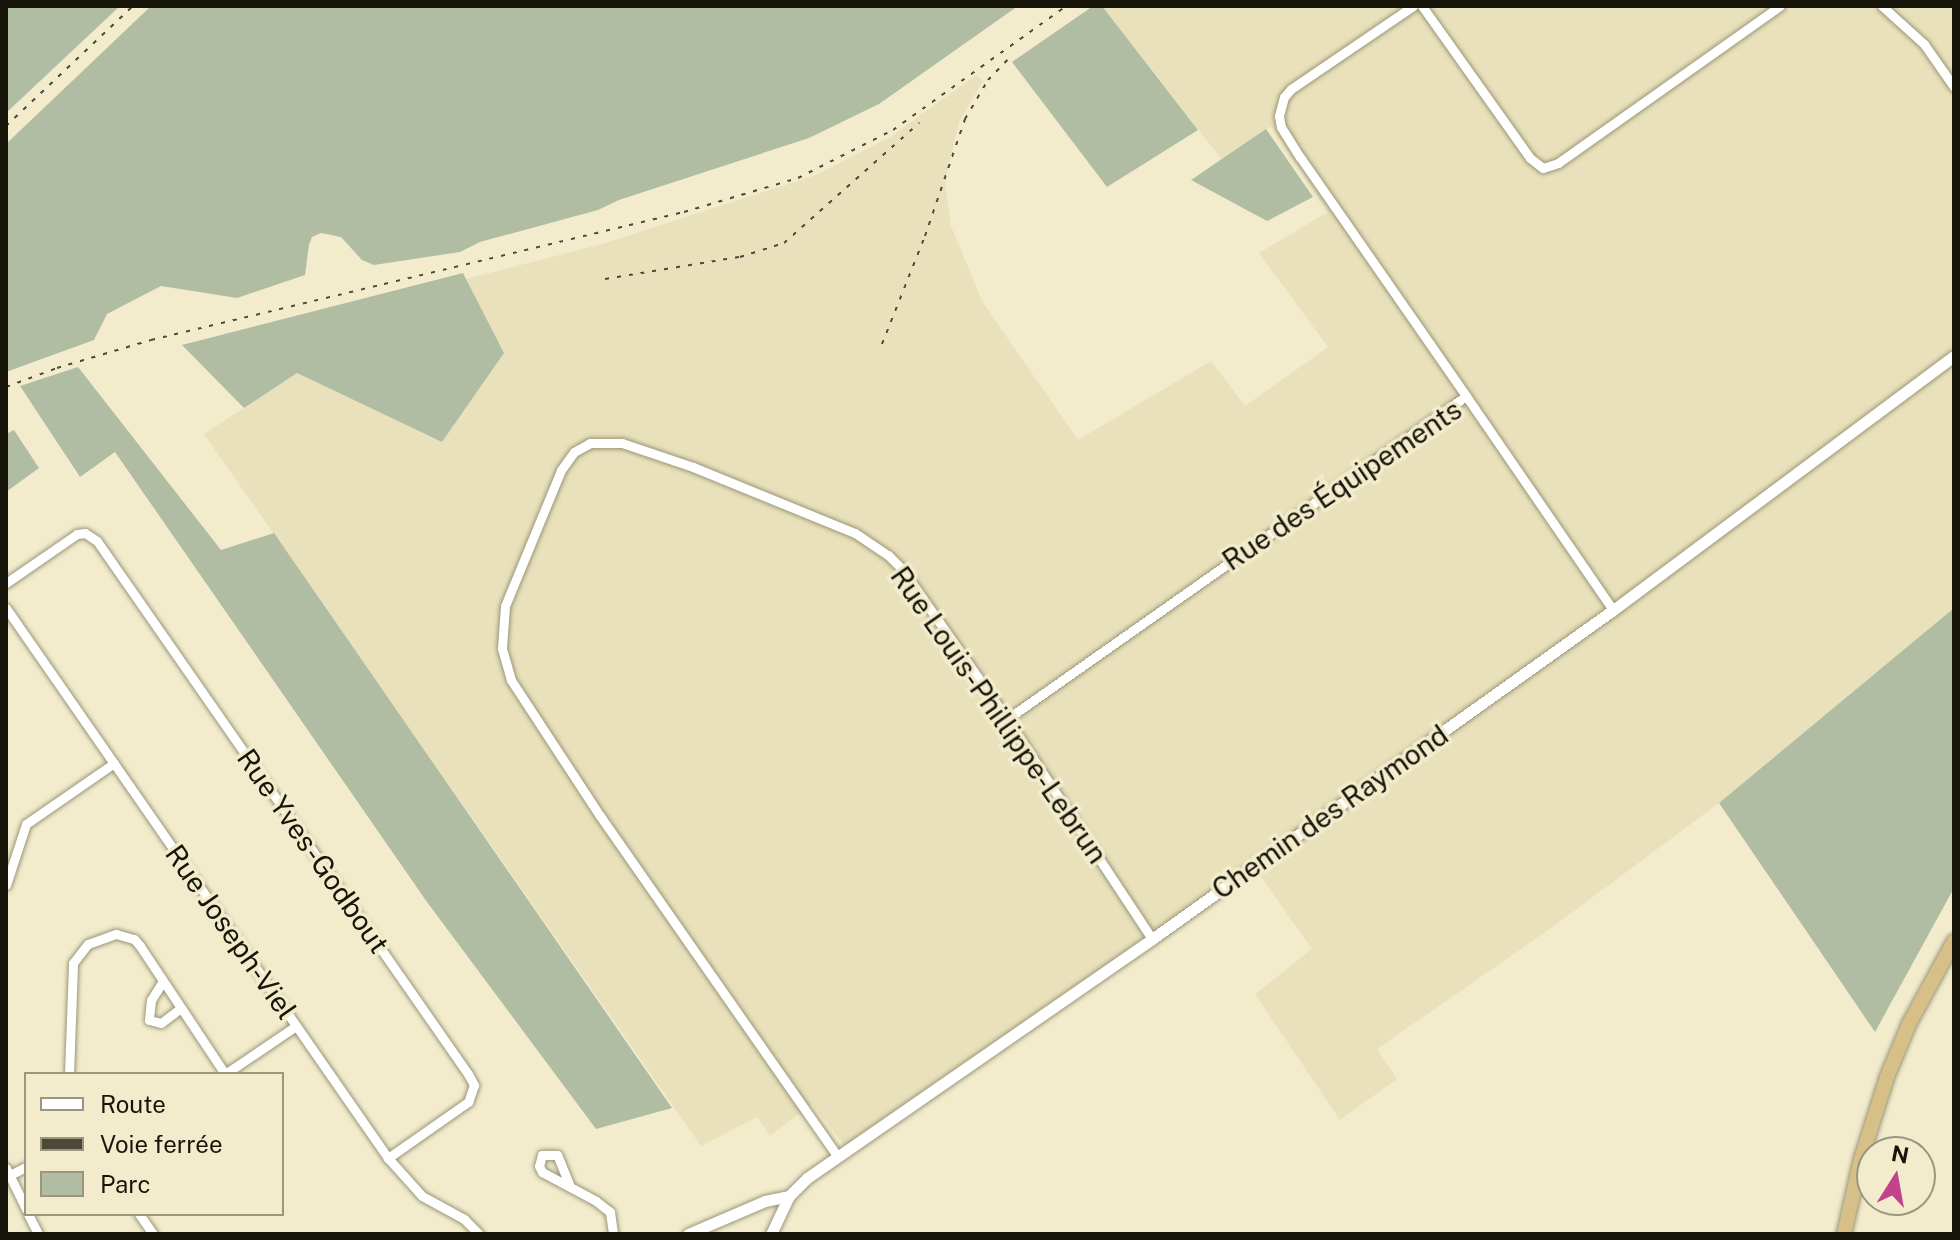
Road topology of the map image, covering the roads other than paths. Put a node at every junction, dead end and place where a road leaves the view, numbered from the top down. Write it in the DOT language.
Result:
graph roads {
  1 [pos="1413,6"];
  2 [pos="1422,6"];
  3 [pos="1780,6"];
  4 [pos="1882,6"];
  5 [pos="1954,87"];
  6 [pos="1954,356"];
  7 [pos="1466,396"];
  8 [pos="6,583"];
  9 [pos="6,608"];
  10 [pos="1613,610"];
  11 [pos="1007,719"];
  12 [pos="114,763"];
  13 [pos="6,885"];
  14 [pos="1152,939"];
  15 [pos="1954,941"];
  16 [pos="163,981"];
  17 [pos="181,1008"];
  18 [pos="296,1026"];
  19 [pos="69,1072"];
  20 [pos="224,1072"];
  21 [pos="228,1072"];
  22 [pos="838,1157"];
  23 [pos="388,1158"];
  24 [pos="7,1173"];
  25 [pos="569,1184"];
  26 [pos="789,1196"];
  27 [pos="24,1206"];
  28 [pos="29,1216"];
  29 [pos="140,1216"];
  30 [pos="38,1234"];
  31 [pos="153,1234"];
  32 [pos="479,1234"];
  33 [pos="613,1234"];
  34 [pos="688,1234"];
  35 [pos="771,1234"];
  36 [pos="1844,1234"];
  1 -- 7 [label="street"];
  2 -- 3 [label="street"];
  4 -- 5 [label="street"];
  6 -- 10 [label="street, Chemin des Raymond"];
  7 -- 10 [label="street, Rue des Équipements"];
  7 -- 11 [label="street, Rue des Équipements"];
  8 -- 23 [label="street, Rue Yves-Godbout"];
  9 -- 12 [label="street, Rue Joseph-Viel"];
  10 -- 14 [label="street, Chemin des Raymond"];
  11 -- 14 [label="street, Rue Louis-Phillippe-Lebrun"];
  11 -- 22 [label="street, Rue Louis-Phillippe-Lebrun"];
  12 -- 13 [label="street"];
  12 -- 18 [label="street, Rue Joseph-Viel"];
  14 -- 22 [label="street, Chemin des Raymond"];
  15 -- 36 [label="highway"];
  16 -- 17 [label="street"];
  16 -- 17 [label="street"];
  16 -- 19 [label="street"];
  17 -- 20 [label="street"];
  18 -- 21 [label="street"];
  18 -- 23 [label="street, Rue Joseph-Viel"];
  22 -- 26 [label="street, Chemin des Raymond"];
  23 -- 32 [label="street, Rue Joseph-Viel"];
  24 -- 27 [label="street"];
  25 -- 33 [label="street"];
  26 -- 34 [label="street, Chemin des Raymond"];
  26 -- 35 [label="street"];
  28 -- 30 [label="street"];
  29 -- 31 [label="street"];
}
